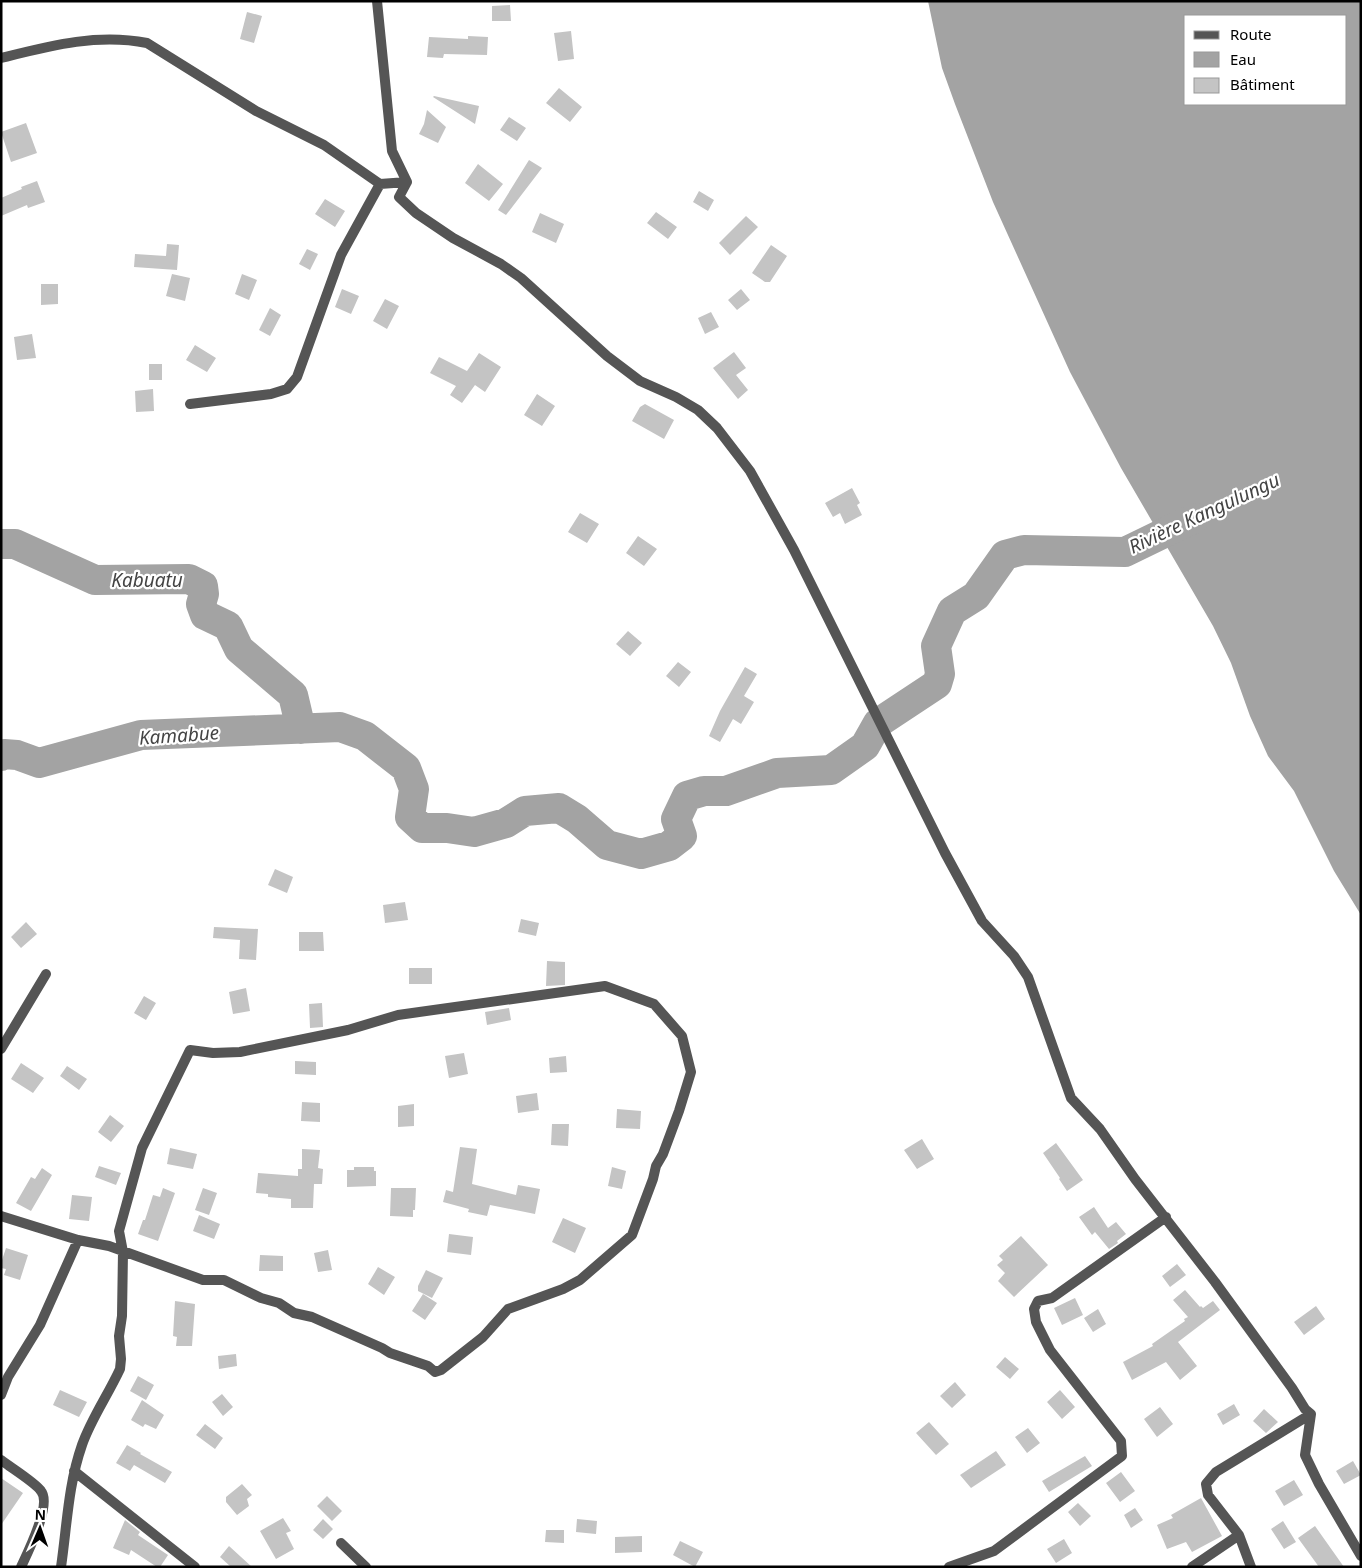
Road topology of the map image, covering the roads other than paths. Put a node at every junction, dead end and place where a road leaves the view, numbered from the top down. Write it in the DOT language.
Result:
graph roads {
  1 [pos="377,1"];
  2 [pos="1,58"];
  3 [pos="407,182"];
  4 [pos="380,184"];
  5 [pos="190,404"];
  6 [pos="46,974"];
  7 [pos="1,1049"];
  8 [pos="1,1216"];
  9 [pos="1166,1217"];
  10 [pos="78,1240"];
  11 [pos="124,1252"];
  12 [pos="1,1395"];
  13 [pos="1311,1414"];
  14 [pos="1,1460"];
  15 [pos="74,1471"];
  16 [pos="1239,1536"];
  17 [pos="341,1543"];
  18 [pos="1361,1556"];
  19 [pos="21,1567"];
  20 [pos="62,1567"];
  21 [pos="195,1567"];
  22 [pos="366,1567"];
  23 [pos="949,1567"];
  24 [pos="1192,1567"];
  25 [pos="1251,1567"];
  1 -- 3 [label="street"];
  2 -- 4 [label="street"];
  3 -- 4 [label="street"];
  3 -- 9 [label="street"];
  4 -- 5 [label="street"];
  6 -- 7 [label="street"];
  8 -- 10 [label="street"];
  9 -- 13 [label="street"];
  9 -- 23 [label="street"];
  10 -- 11 [label="street"];
  10 -- 12 [label="street"];
  11 -- 11 [label="street"];
  11 -- 15 [label="street"];
  13 -- 16 [label="street"];
  13 -- 18 [label="street"];
  14 -- 19 [label="street"];
  15 -- 20 [label="street"];
  15 -- 21 [label="street"];
  16 -- 24 [label="street"];
  16 -- 25 [label="street"];
  17 -- 22 [label="street"];
}
